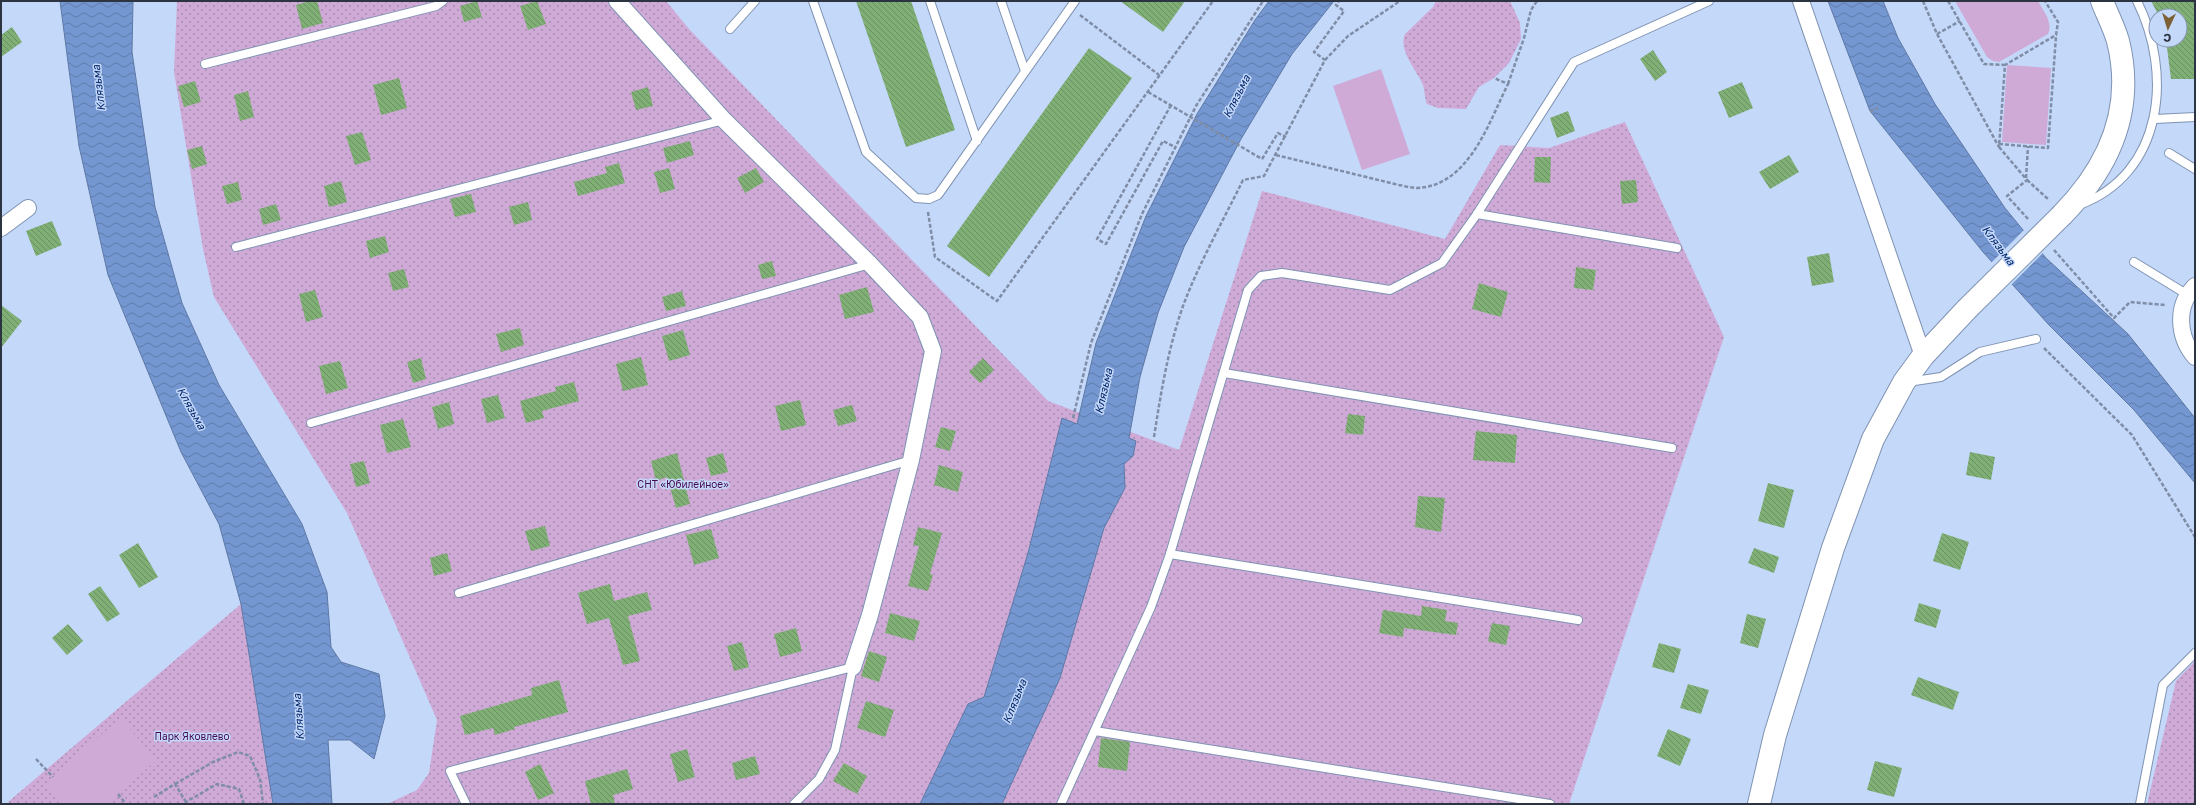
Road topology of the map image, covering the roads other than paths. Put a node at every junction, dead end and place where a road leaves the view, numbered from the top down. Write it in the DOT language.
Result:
graph roads {
  1 [pos="443,1"];
  2 [pos="617,1"];
  3 [pos="755,1"];
  4 [pos="813,1"];
  5 [pos="930,1"];
  6 [pos="1002,1"];
  7 [pos="1075,1"];
  8 [pos="1709,1"];
  9 [pos="1802,1"];
  10 [pos="2102,1"];
  11 [pos="2137,1"];
  12 [pos="730,29"];
  13 [pos="205,64"];
  14 [pos="1025,71"];
  15 [pos="2195,117"];
  16 [pos="2155,119"];
  17 [pos="724,120"];
  18 [pos="977,141"];
  19 [pos="2169,153"];
  20 [pos="2195,169"];
  21 [pos="28,208"];
  22 [pos="2060,209"];
  23 [pos="1477,214"];
  24 [pos="1,228"];
  25 [pos="236,247"];
  26 [pos="1677,248"];
  27 [pos="2134,262"];
  28 [pos="870,264"];
  29 [pos="2189,296"];
  30 [pos="2036,339"];
  31 [pos="1923,356"];
  32 [pos="2195,357"];
  33 [pos="1224,373"];
  34 [pos="1904,382"];
  35 [pos="310,423"];
  36 [pos="1672,448"];
  37 [pos="911,460"];
  38 [pos="1170,554"];
  39 [pos="458,593"];
  40 [pos="1578,620"];
  41 [pos="2195,653"];
  42 [pos="854,667"];
  43 [pos="1095,731"];
  44 [pos="466,804"];
  45 [pos="794,804"];
  46 [pos="1061,804"];
  47 [pos="1550,804"];
  48 [pos="1759,804"];
  49 [pos="2140,804"];
  1 -- 13 [label="lane"];
  2 -- 17 [label="street"];
  3 -- 12 [label="lane"];
  4 -- 18 [label="lane"];
  5 -- 18 [label="lane"];
  6 -- 14 [label="lane"];
  7 -- 14 [label="lane"];
  8 -- 23 [label="lane"];
  9 -- 31 [label="street"];
  10 -- 22 [label="main road"];
  11 -- 16 [label="lane"];
  14 -- 18 [label="lane"];
  15 -- 16 [label="lane"];
  16 -- 22 [label="lane"];
  17 -- 25 [label="lane"];
  17 -- 28 [label="street"];
  19 -- 20 [label="lane"];
  21 -- 24 [label="street"];
  22 -- 31 [label="main road, bridge"];
  23 -- 26 [label="lane"];
  23 -- 33 [label="lane"];
  27 -- 29 [label="lane"];
  28 -- 35 [label="lane"];
  28 -- 37 [label="street"];
  29 -- 32 [label="street"];
  30 -- 34 [label="lane"];
  31 -- 34 [label="main road"];
  33 -- 36 [label="lane"];
  33 -- 38 [label="lane"];
  34 -- 48 [label="main road"];
  37 -- 39 [label="lane"];
  37 -- 42 [label="street"];
  38 -- 40 [label="lane"];
  38 -- 43 [label="lane"];
  41 -- 49 [label="lane"];
  42 -- 44 [label="lane"];
  42 -- 45 [label="lane"];
  43 -- 46 [label="lane"];
  43 -- 47 [label="lane"];
}
